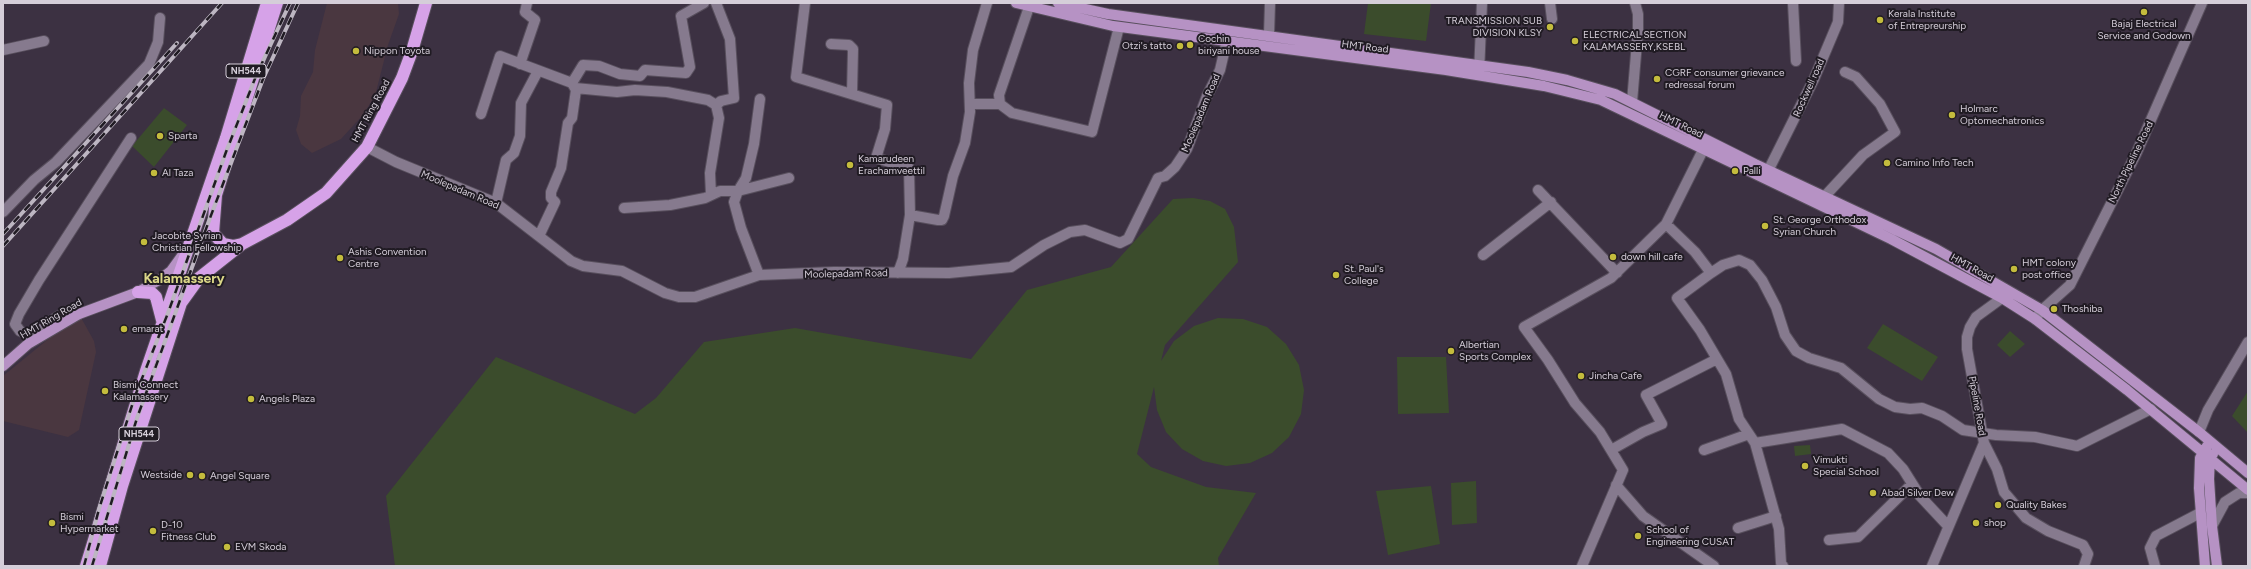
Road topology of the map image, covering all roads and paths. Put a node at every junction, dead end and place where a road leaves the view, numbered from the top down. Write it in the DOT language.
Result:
graph roads {
  1 [pos="266,3"];
  2 [pos="277,3"];
  3 [pos="426,3"];
  4 [pos="527,3"];
  5 [pos="704,3"];
  6 [pos="716,3"];
  7 [pos="804,3"];
  8 [pos="987,3"];
  9 [pos="1016,3"];
  10 [pos="1058,3"];
  11 [pos="1270,3"];
  12 [pos="1482,3"];
  13 [pos="1550,3"];
  14 [pos="1635,3"];
  15 [pos="1793,3"];
  16 [pos="1839,3"];
  17 [pos="2202,3"];
  18 [pos="1029,7"];
  19 [pos="160,18"];
  20 [pos="1552,19"];
  21 [pos="1119,26"];
  22 [pos="1174,28"];
  23 [pos="1269,35"];
  24 [pos="262,36"];
  25 [pos="1298,39"];
  26 [pos="1227,40"];
  27 [pos="44,42"];
  28 [pos="831,44"];
  29 [pos="3,50"];
  30 [pos="1295,50"];
  31 [pos="1796,62"];
  32 [pos="520,64"];
  33 [pos="1479,64"];
  34 [pos="538,71"];
  35 [pos="1845,72"];
  36 [pos="1478,75"];
  37 [pos="573,86"];
  38 [pos="852,94"];
  39 [pos="760,99"];
  40 [pos="1632,102"];
  41 [pos="970,104"];
  42 [pos="1000,104"];
  43 [pos="716,105"];
  44 [pos="481,114"];
  45 [pos="131,138"];
  46 [pos="1708,140"];
  47 [pos="367,147"];
  48 [pos="1703,149"];
  49 [pos="1766,175"];
  50 [pos="789,178"];
  51 [pos="1538,190"];
  52 [pos="738,191"];
  53 [pos="711,195"];
  54 [pos="1825,196"];
  55 [pos="1551,202"];
  56 [pos="496,203"];
  57 [pos="624,208"];
  58 [pos="3,212"];
  59 [pos="910,215"];
  60 [pos="1666,224"];
  61 [pos="539,236"];
  62 [pos="189,244"];
  63 [pos="242,244"];
  64 [pos="1482,255"];
  65 [pos="898,273"];
  66 [pos="1617,273"];
  67 [pos="1712,273"];
  68 [pos="759,275"];
  69 [pos="138,292"];
  70 [pos="2002,298"];
  71 [pos="2042,310"];
  72 [pos="79,314"];
  73 [pos="2035,319"];
  74 [pos="163,322"];
  75 [pos="2248,342"];
  76 [pos="1717,359"];
  77 [pos="3,366"];
  78 [pos="2151,409"];
  79 [pos="2199,432"];
  80 [pos="1749,434"];
  81 [pos="1983,438"];
  82 [pos="1755,443"];
  83 [pos="2214,444"];
  84 [pos="1611,450"];
  85 [pos="1704,450"];
  86 [pos="2207,454"];
  87 [pos="2248,473"];
  88 [pos="1912,484"];
  89 [pos="1616,485"];
  90 [pos="2248,490"];
  91 [pos="2248,493"];
  92 [pos="112,498"];
  93 [pos="2200,513"];
  94 [pos="1776,516"];
  95 [pos="1948,526"];
  96 [pos="2212,526"];
  97 [pos="1738,528"];
  98 [pos="1829,540"];
  99 [pos="86,566"];
  100 [pos="100,566"];
  101 [pos="1582,566"];
  102 [pos="1714,566"];
  103 [pos="1784,566"];
  104 [pos="1932,566"];
  105 [pos="2084,566"];
  106 [pos="2155,566"];
  107 [pos="2205,566"];
  108 [pos="2217,566"];
  1 -- 24 [label="highway, NH544"];
  2 -- 24 [label="highway, NH544"];
  3 -- 47 [label="highway, HMT Ring Road"];
  4 -- 32 [label="street"];
  5 -- 37 [label="street"];
  6 -- 43 [label="street"];
  7 -- 38 [label="street"];
  8 -- 41 [label="street"];
  9 -- 18 [label="main road, HMT Road"];
  10 -- 22 [label="main road, HMT Road"];
  11 -- 23 [label="street"];
  12 -- 33 [label="street"];
  13 -- 20 [label="street"];
  14 -- 40 [label="street"];
  15 -- 31 [label="street"];
  16 -- 49 [label="street, Rockwell road"];
  17 -- 71 [label="street, North Pipeline Road"];
  18 -- 21 [label="main road, HMT Road"];
  18 -- 42 [label="street"];
  19 -- 58 [label="street"];
  21 -- 22 [label="main road, HMT Road"];
  21 -- 42 [label="street"];
  22 -- 23 [label="main road, HMT Road"];
  22 -- 26 [label="main road, HMT Road"];
  23 -- 25 [label="main road, HMT Road"];
  24 -- 62 [label="highway, NH544"];
  24 -- 63 [label="highway, NH544"];
  25 -- 30 [label="main road"];
  25 -- 33 [label="main road, HMT Road"];
  26 -- 30 [label="main road, HMT Road"];
  26 -- 65 [label="street, Moolepadam Road"];
  27 -- 29 [label="street"];
  28 -- 38 [label="street"];
  30 -- 36 [label="main road, HMT Road"];
  32 -- 34 [label="street"];
  32 -- 44 [label="street"];
  33 -- 36 [label="street"];
  33 -- 40 [label="main road, HMT Road"];
  34 -- 37 [label="street"];
  34 -- 56 [label="street"];
  35 -- 54 [label="street"];
  36 -- 48 [label="main road, HMT Road"];
  37 -- 43 [label="street"];
  37 -- 61 [label="street"];
  38 -- 59 [label="street"];
  39 -- 52 [label="street"];
  40 -- 46 [label="main road, HMT Road"];
  41 -- 42 [label="street"];
  41 -- 59 [label="street"];
  43 -- 53 [label="street"];
  45 -- 72 [label="street"];
  46 -- 48 [label="street"];
  46 -- 49 [label="main road, HMT Road"];
  47 -- 56 [label="street, Moolepadam Road"];
  47 -- 63 [label="highway, HMT Ring Road"];
  48 -- 49 [label="main road, HMT Road"];
  48 -- 60 [label="street"];
  49 -- 54 [label="main road, HMT Road"];
  49 -- 70 [label="main road, HMT Road"];
  50 -- 52 [label="street"];
  51 -- 55 [label="street"];
  52 -- 53 [label="street"];
  52 -- 68 [label="street"];
  53 -- 57 [label="street"];
  54 -- 71 [label="main road, HMT Road"];
  55 -- 64 [label="street"];
  55 -- 66 [label="street"];
  56 -- 61 [label="street, Moolepadam Road"];
  59 -- 65 [label="street"];
  60 -- 66 [label="street"];
  60 -- 67 [label="street"];
  61 -- 68 [label="street, Moolepadam Road"];
  62 -- 69 [label="main road, HMT Ring Road"];
  62 -- 74 [label="highway"];
  63 -- 92 [label="highway, HMT Ring Road / NH544"];
  65 -- 68 [label="street, Moolepadam Road"];
  66 -- 84 [label="street"];
  67 -- 76 [label="street"];
  67 -- 81 [label="street"];
  69 -- 72 [label="main road, HMT Ring Road"];
  69 -- 74 [label="highway"];
  70 -- 73 [label="main road, HMT Road"];
  70 -- 81 [label="street, Pipeline Road"];
  71 -- 73 [label="street, North Pipeline Road"];
  71 -- 79 [label="main road, HMT Road"];
  72 -- 77 [label="main road, HMT Ring Road"];
  73 -- 78 [label="main road, HMT Road"];
  74 -- 92 [label="highway, NH544"];
  75 -- 79 [label="street"];
  76 -- 80 [label="street"];
  76 -- 84 [label="street"];
  78 -- 81 [label="street"];
  78 -- 86 [label="main road, HMT Road"];
  79 -- 83 [label="main road, HMT Road"];
  80 -- 82 [label="street"];
  80 -- 85 [label="street"];
  81 -- 95 [label="street, Pipeline Road"];
  81 -- 105 [label="street"];
  82 -- 88 [label="street"];
  82 -- 94 [label="street"];
  83 -- 86 [label="main road"];
  83 -- 87 [label="main road, HMT Road"];
  84 -- 89 [label="street"];
  86 -- 90 [label="main road, HMT Road"];
  86 -- 93 [label="main road"];
  86 -- 96 [label="main road"];
  88 -- 95 [label="street"];
  88 -- 98 [label="street"];
  89 -- 101 [label="street"];
  89 -- 102 [label="street"];
  91 -- 96 [label="street"];
  92 -- 99 [label="highway, NH544"];
  92 -- 100 [label="highway, NH544"];
  93 -- 106 [label="street"];
  93 -- 107 [label="main road"];
  94 -- 97 [label="street"];
  94 -- 103 [label="street"];
  95 -- 104 [label="street, Pipeline Road"];
  96 -- 108 [label="main road"];
}
